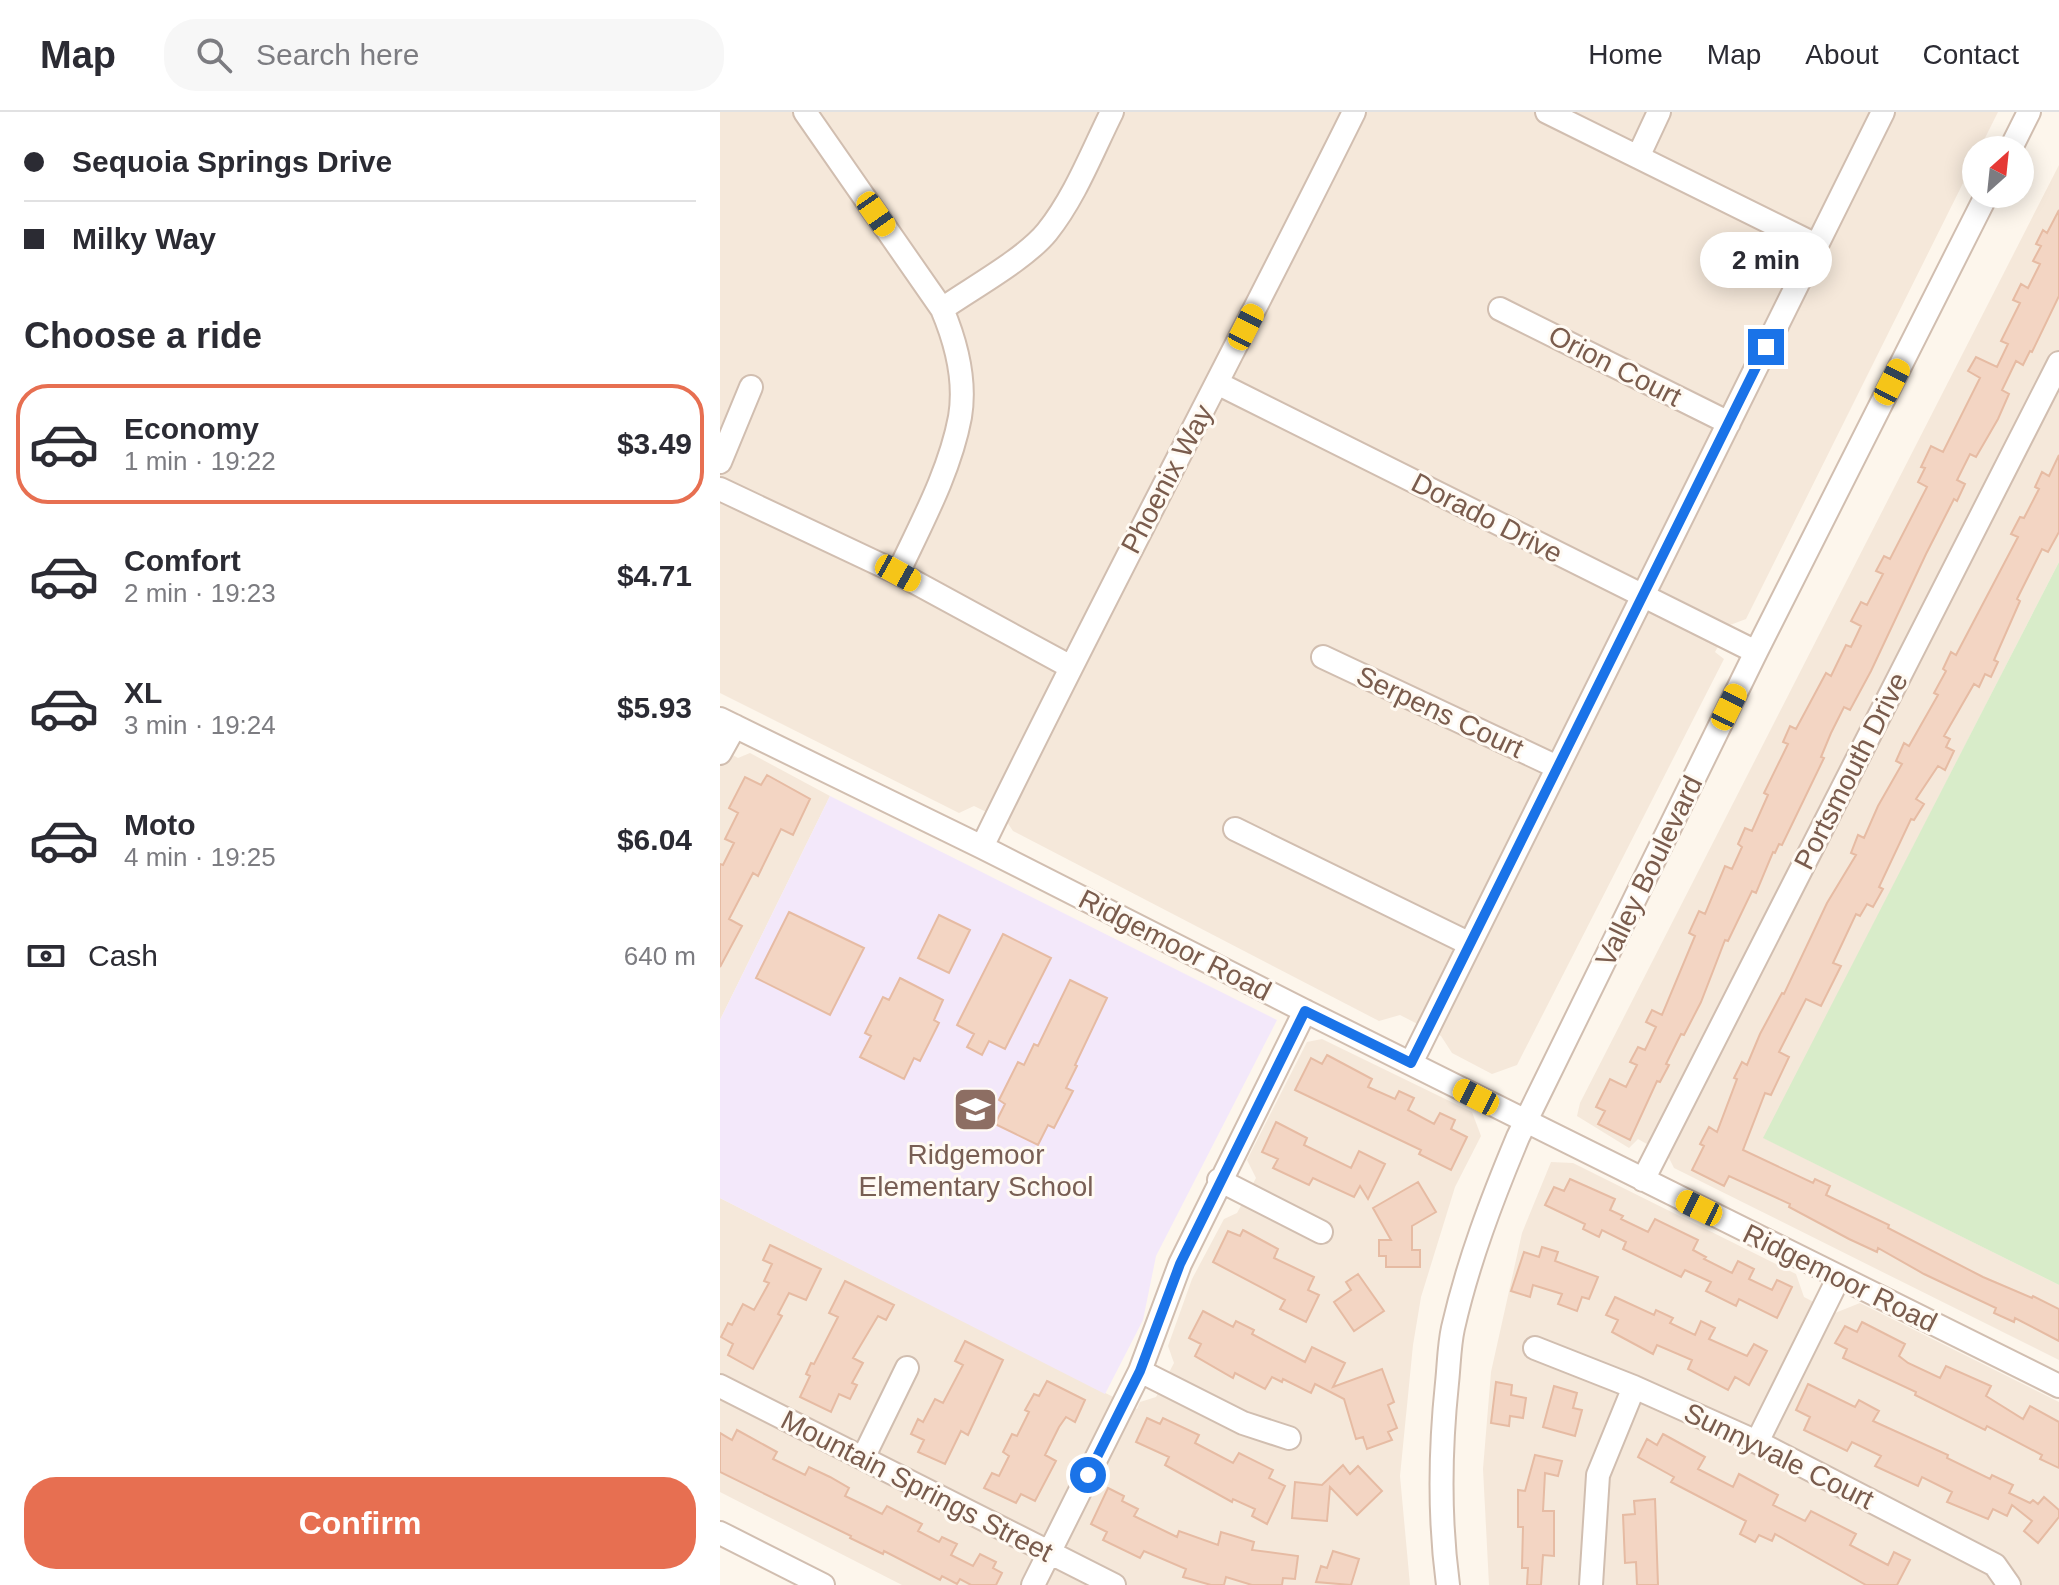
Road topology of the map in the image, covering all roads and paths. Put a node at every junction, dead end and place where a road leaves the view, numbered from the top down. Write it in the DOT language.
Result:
graph roads {
  1 [pos="1112,112"];
  2 [pos="1354,112"];
  3 [pos="1547,112"];
  4 [pos="1659,112"];
  5 [pos="1883,112"];
  6 [pos="2029,112"];
  7 [pos="812,114"];
  8 [pos="2017,136"];
  9 [pos="1638,157"];
  10 [pos="1980,208"];
  11 [pos="1816,245"];
  12 [pos="942,309"];
  13 [pos="1500,309"];
  14 [pos="2059,363"];
  15 [pos="1217,383"];
  16 [pos="751,387"];
  17 [pos="1729,423"];
  18 [pos="720,462"];
  19 [pos="720,489"];
  20 [pos="898,573"];
  21 [pos="1641,595"];
  22 [pos="1756,652"];
  23 [pos="1323,657"];
  24 [pos="1069,666"];
  25 [pos="728,722"];
  26 [pos="720,753"];
  27 [pos="1557,767"];
  28 [pos="1235,829"];
  29 [pos="982,847"];
  30 [pos="1470,944"];
  31 [pos="1305,1011"];
  32 [pos="1411,1063"];
  33 [pos="1526,1122"];
  34 [pos="1219,1180"];
  35 [pos="1643,1180"];
  36 [pos="1321,1232"];
  37 [pos="1839,1277"];
  38 [pos="1535,1348"];
  39 [pos="907,1368"];
  40 [pos="1140,1371"];
  41 [pos="720,1386"];
  42 [pos="2059,1386"];
  43 [pos="1634,1387"];
  44 [pos="1289,1438"];
  45 [pos="1757,1442"];
  46 [pos="863,1458"];
  47 [pos="720,1533"];
  48 [pos="1049,1553"];
  49 [pos="823,1585"];
  50 [pos="1033,1585"];
  51 [pos="1114,1585"];
  52 [pos="1448,1585"];
  53 [pos="1591,1585"];
  54 [pos="2009,1585"];
  1 -- 12 [label="street"];
  2 -- 15 [label="street, Phoenix Way"];
  3 -- 9 [label="street"];
  4 -- 9 [label="street"];
  5 -- 11 [label="street"];
  6 -- 8 [label="street"];
  7 -- 12 [label="street"];
  9 -- 11 [label="street"];
  10 -- 22 [label="street, Valley Boulevard"];
  11 -- 17 [label="street"];
  12 -- 20 [label="street"];
  13 -- 17 [label="street, Orion Court"];
  14 -- 35 [label="street, Portsmouth Drive"];
  15 -- 21 [label="street, Dorado Drive"];
  15 -- 24 [label="street, Phoenix Way"];
  16 -- 18 [label="street"];
  17 -- 21 [label="street"];
  19 -- 20 [label="street"];
  20 -- 24 [label="street"];
  21 -- 22 [label="street, Dorado Drive"];
  21 -- 27 [label="street"];
  22 -- 33 [label="street, Valley Boulevard"];
  23 -- 27 [label="street, Serpens Court"];
  24 -- 29 [label="street, Phoenix Way"];
  25 -- 26 [label="street"];
  25 -- 29 [label="street, Ridgemoor Road"];
  27 -- 30 [label="street"];
  28 -- 30 [label="street"];
  29 -- 31 [label="street, Ridgemoor Road"];
  30 -- 32 [label="street"];
  31 -- 32 [label="street, Ridgemoor Road"];
  31 -- 34 [label="street"];
  32 -- 33 [label="street, Ridgemoor Road"];
  33 -- 35 [label="street, Ridgemoor Road"];
  33 -- 52 [label="street, Valley Boulevard"];
  34 -- 36 [label="street"];
  34 -- 40 [label="street"];
  35 -- 37 [label="street, Ridgemoor Road"];
  37 -- 42 [label="street, Ridgemoor Road"];
  37 -- 45 [label="street"];
  38 -- 43 [label="street, Sunnyvale Court"];
  39 -- 46 [label="street"];
  40 -- 44 [label="street"];
  40 -- 48 [label="street"];
  41 -- 46 [label="street, Mountain Springs Street"];
  43 -- 45 [label="street, Sunnyvale Court"];
  43 -- 53 [label="street"];
  45 -- 54 [label="street, Sunnyvale Court"];
  46 -- 48 [label="street, Mountain Springs Street"];
  47 -- 49 [label="street"];
  48 -- 50 [label="street"];
  48 -- 51 [label="street, Mountain Springs Street"];
}
